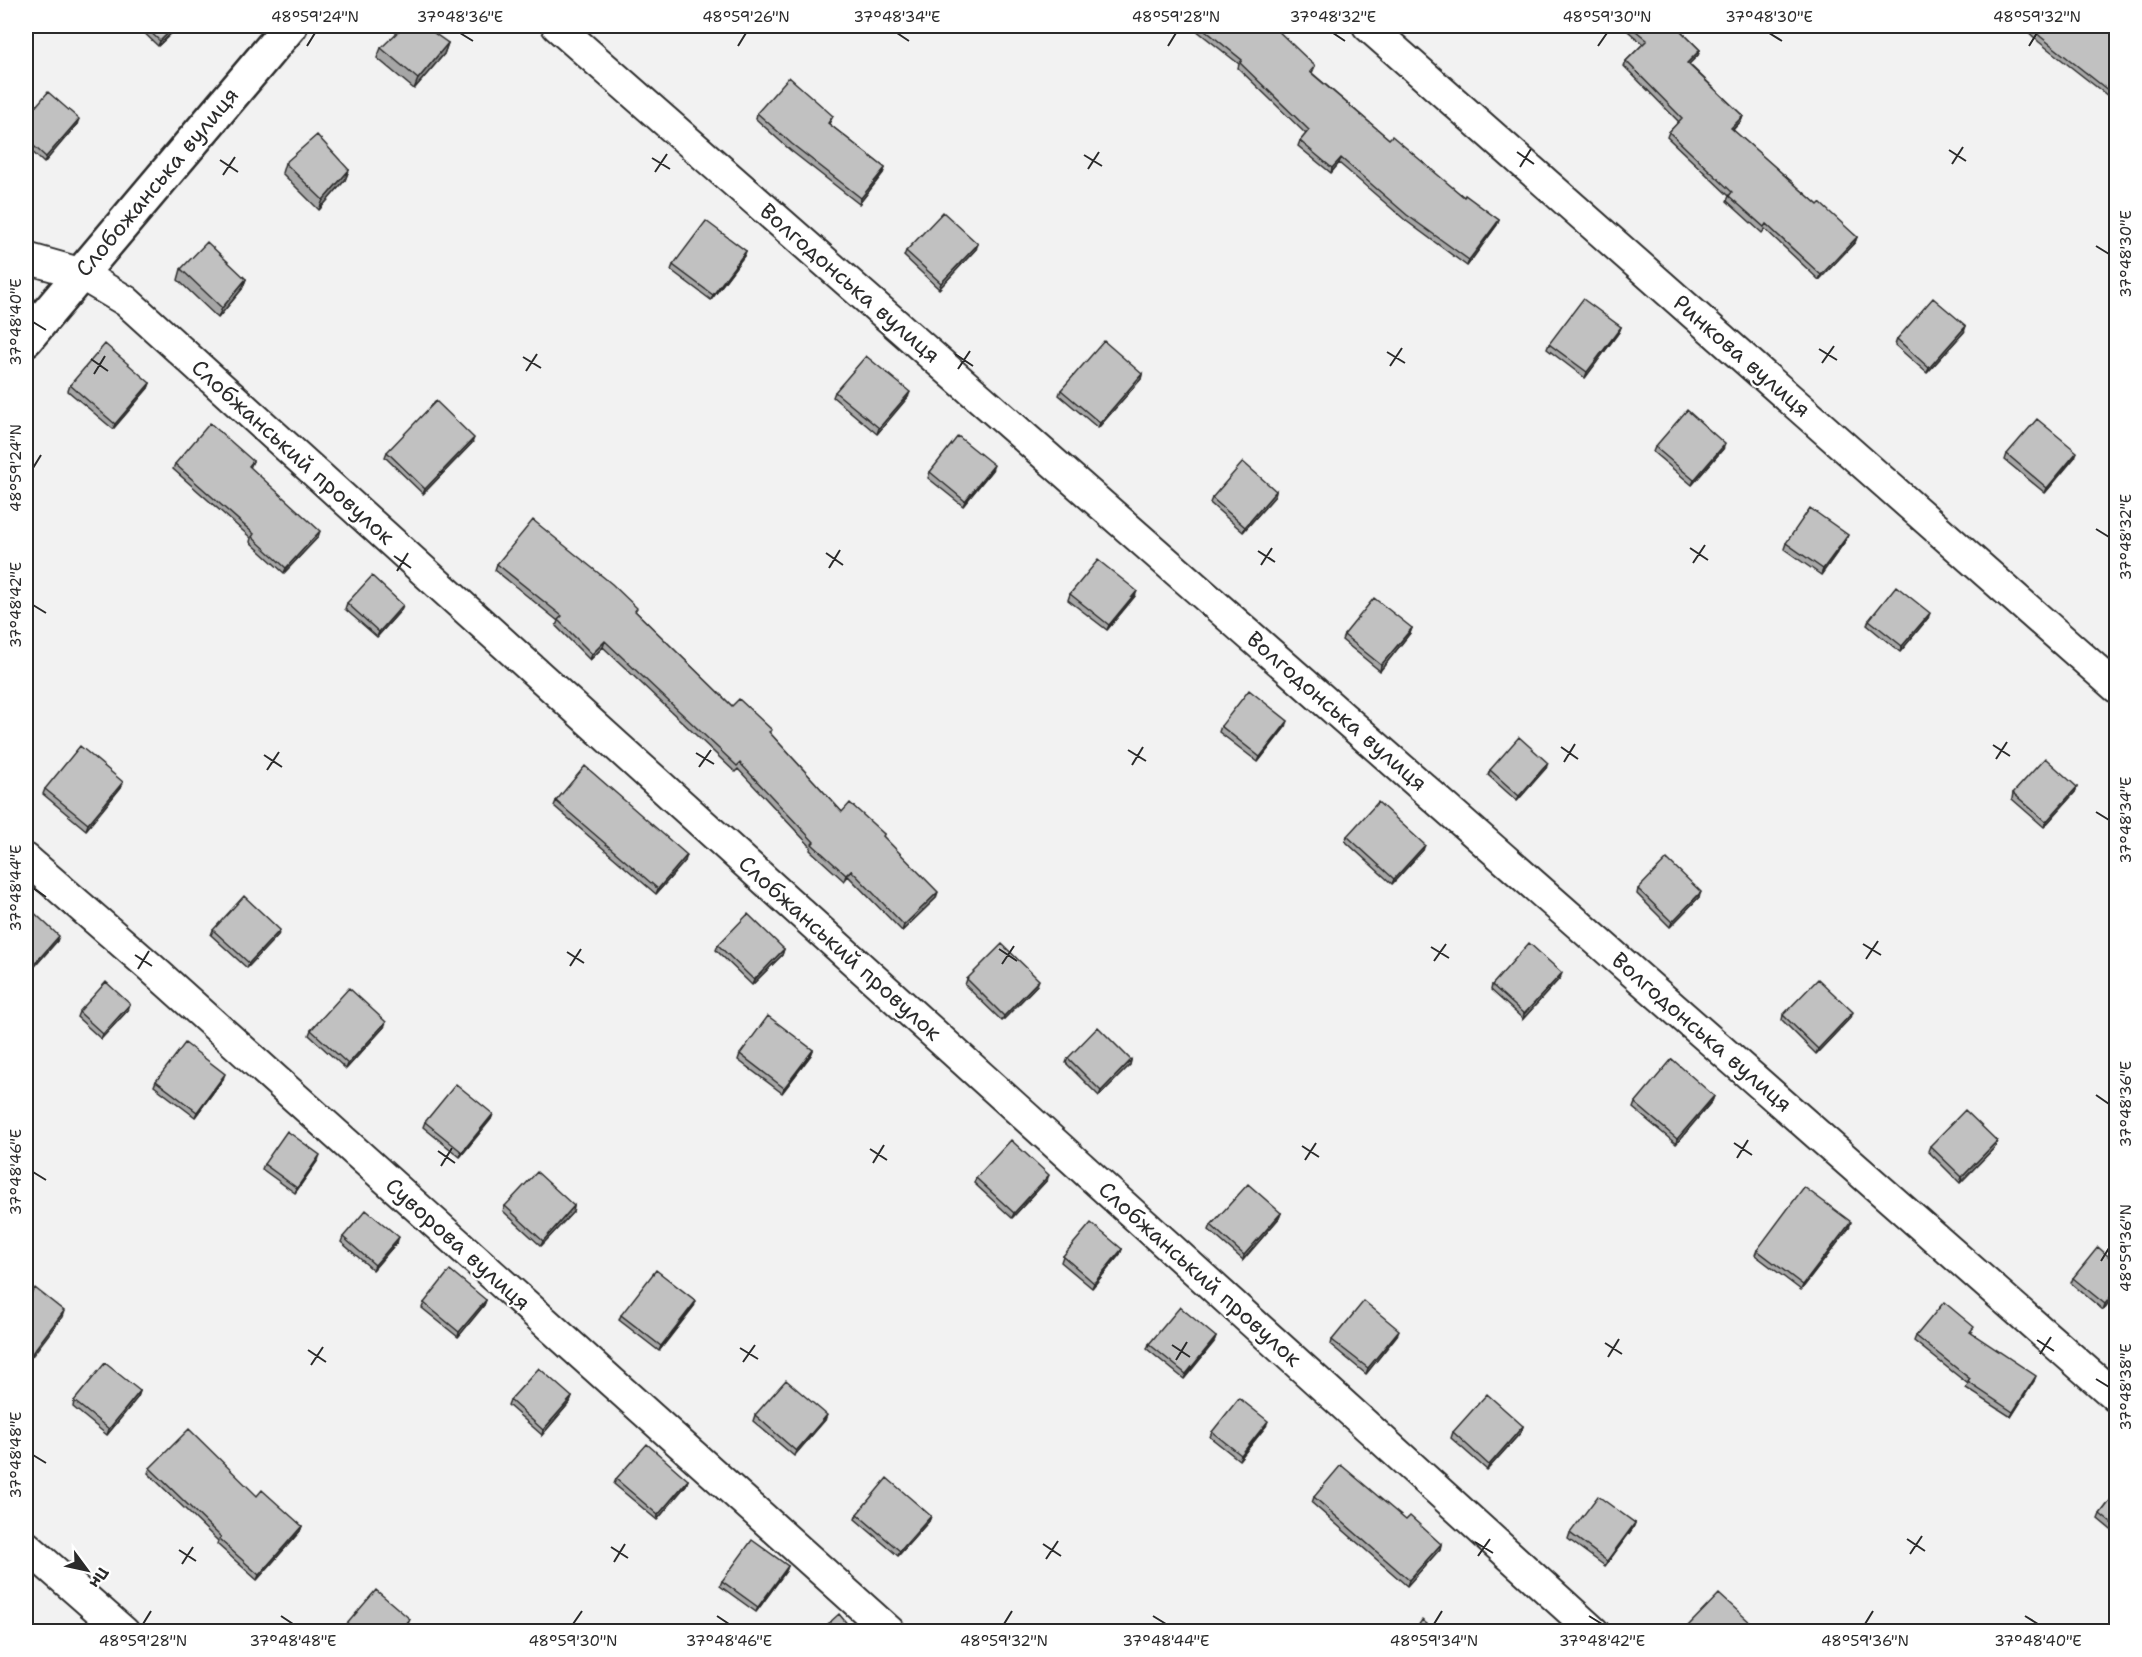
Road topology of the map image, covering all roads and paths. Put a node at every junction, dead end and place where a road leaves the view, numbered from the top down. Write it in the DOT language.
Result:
graph roads {
  1 [pos="290,26"];
  2 [pos="557,26"];
  3 [pos="1368,26"];
  4 [pos="26,258"];
  5 [pos="79,273"];
  6 [pos="26,339"];
  7 [pos="2116,687"];
  8 [pos="26,859"];
  9 [pos="2116,1397"];
  10 [pos="26,1546"];
  11 [pos="124,1632"];
  12 [pos="890,1632"];
  13 [pos="1594,1632"];
  1 -- 5 [label="main road, Слобожанська вулиця"];
  2 -- 9 [label="street, Волгодонська вулиця"];
  3 -- 7 [label="street, Ринкова вулиця"];
  4 -- 5 [label="street, Слобжанський провулок"];
  5 -- 6 [label="main road, Слобожанська вулиця"];
  5 -- 13 [label="street, Слобжанський провулок"];
  8 -- 12 [label="street, Суворова вулиця"];
  10 -- 11 [label="street"];
}
